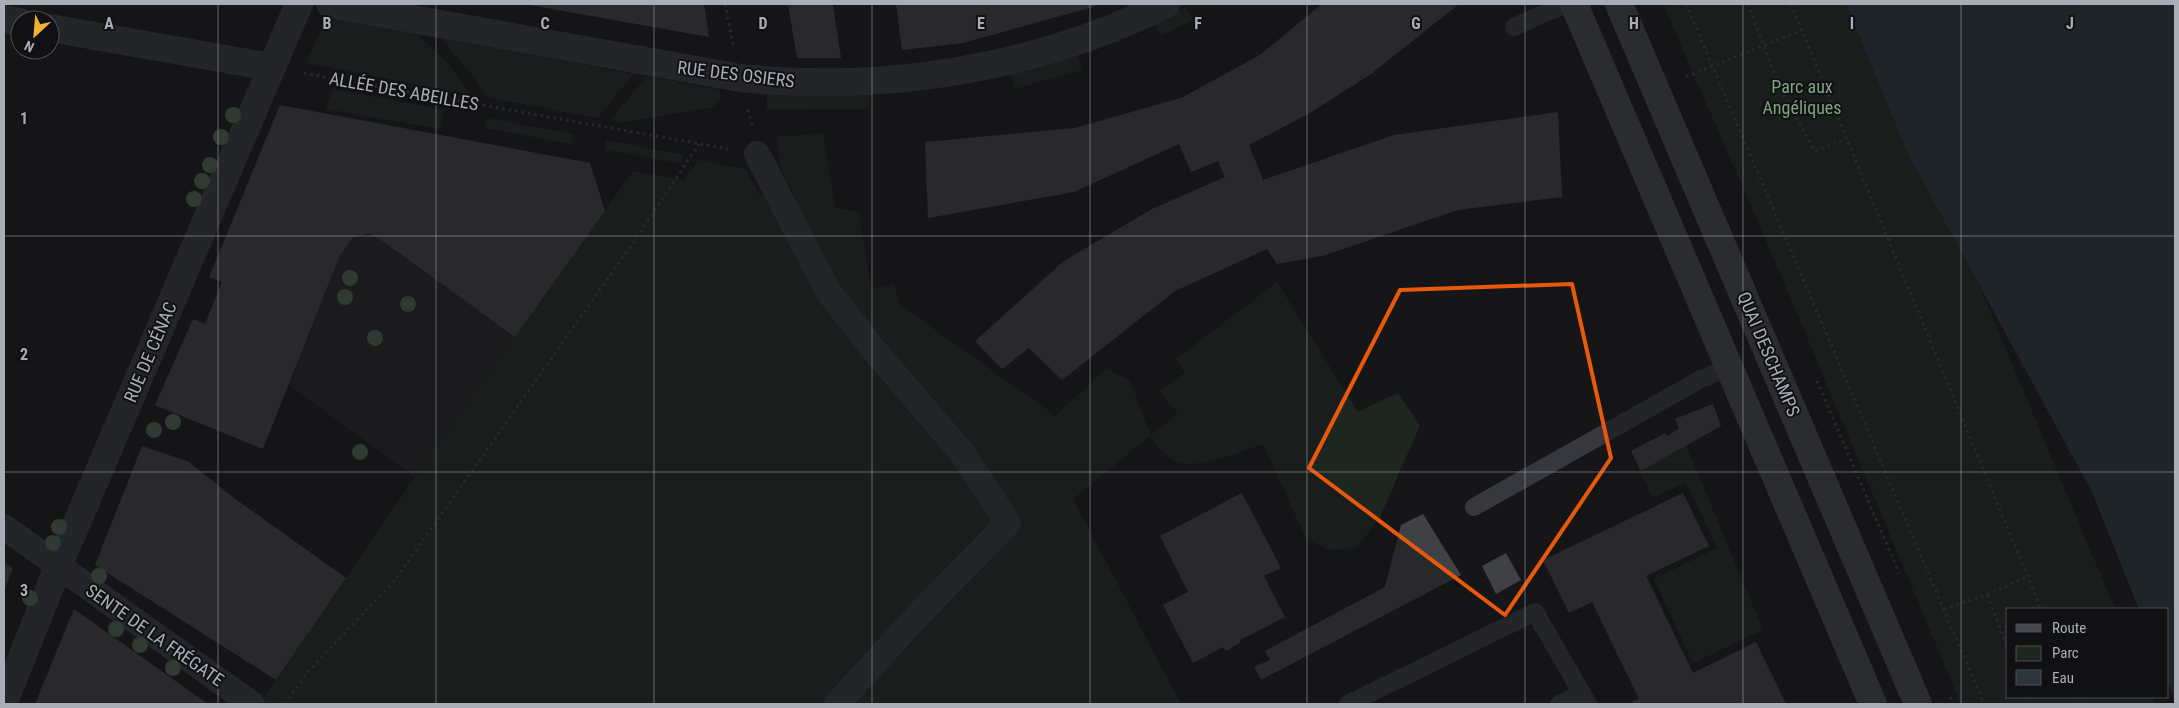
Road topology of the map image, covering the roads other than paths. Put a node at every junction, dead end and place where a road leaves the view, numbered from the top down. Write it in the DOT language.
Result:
graph roads {
  1 [pos="299,4"];
  2 [pos="330,4"];
  3 [pos="1166,4"];
  4 [pos="1565,4"];
  5 [pos="1574,4"];
  6 [pos="1619,4"];
  7 [pos="1514,27"];
  8 [pos="60,30"];
  9 [pos="271,67"];
  10 [pos="757,154"];
  11 [pos="1730,367"];
  12 [pos="1474,507"];
  13 [pos="4,527"];
  14 [pos="58,567"];
  15 [pos="1585,698"];
  16 [pos="4,702"];
  17 [pos="252,704"];
  18 [pos="837,704"];
  19 [pos="1348,704"];
  20 [pos="1558,704"];
  21 [pos="1873,704"];
  22 [pos="1918,704"];
  1 -- 9 [label="street, RUE DE CÉNAC"];
  2 -- 3 [label="street, RUE DES OSIERS"];
  4 -- 7 [label="lane"];
  5 -- 11 [label="main road"];
  6 -- 22 [label="main road, QUAI DESCHAMPS"];
  8 -- 9 [label="street"];
  9 -- 14 [label="street, RUE DE CÉNAC"];
  10 -- 18 [label="street"];
  11 -- 12 [label="lane"];
  11 -- 21 [label="main road"];
  13 -- 14 [label="street, SENTE DE LA FRÉGATE"];
  14 -- 16 [label="street, RUE DE CÉNAC"];
  14 -- 17 [label="street, SENTE DE LA FRÉGATE"];
  15 -- 19 [label="lane"];
  15 -- 20 [label="lane"];
}
